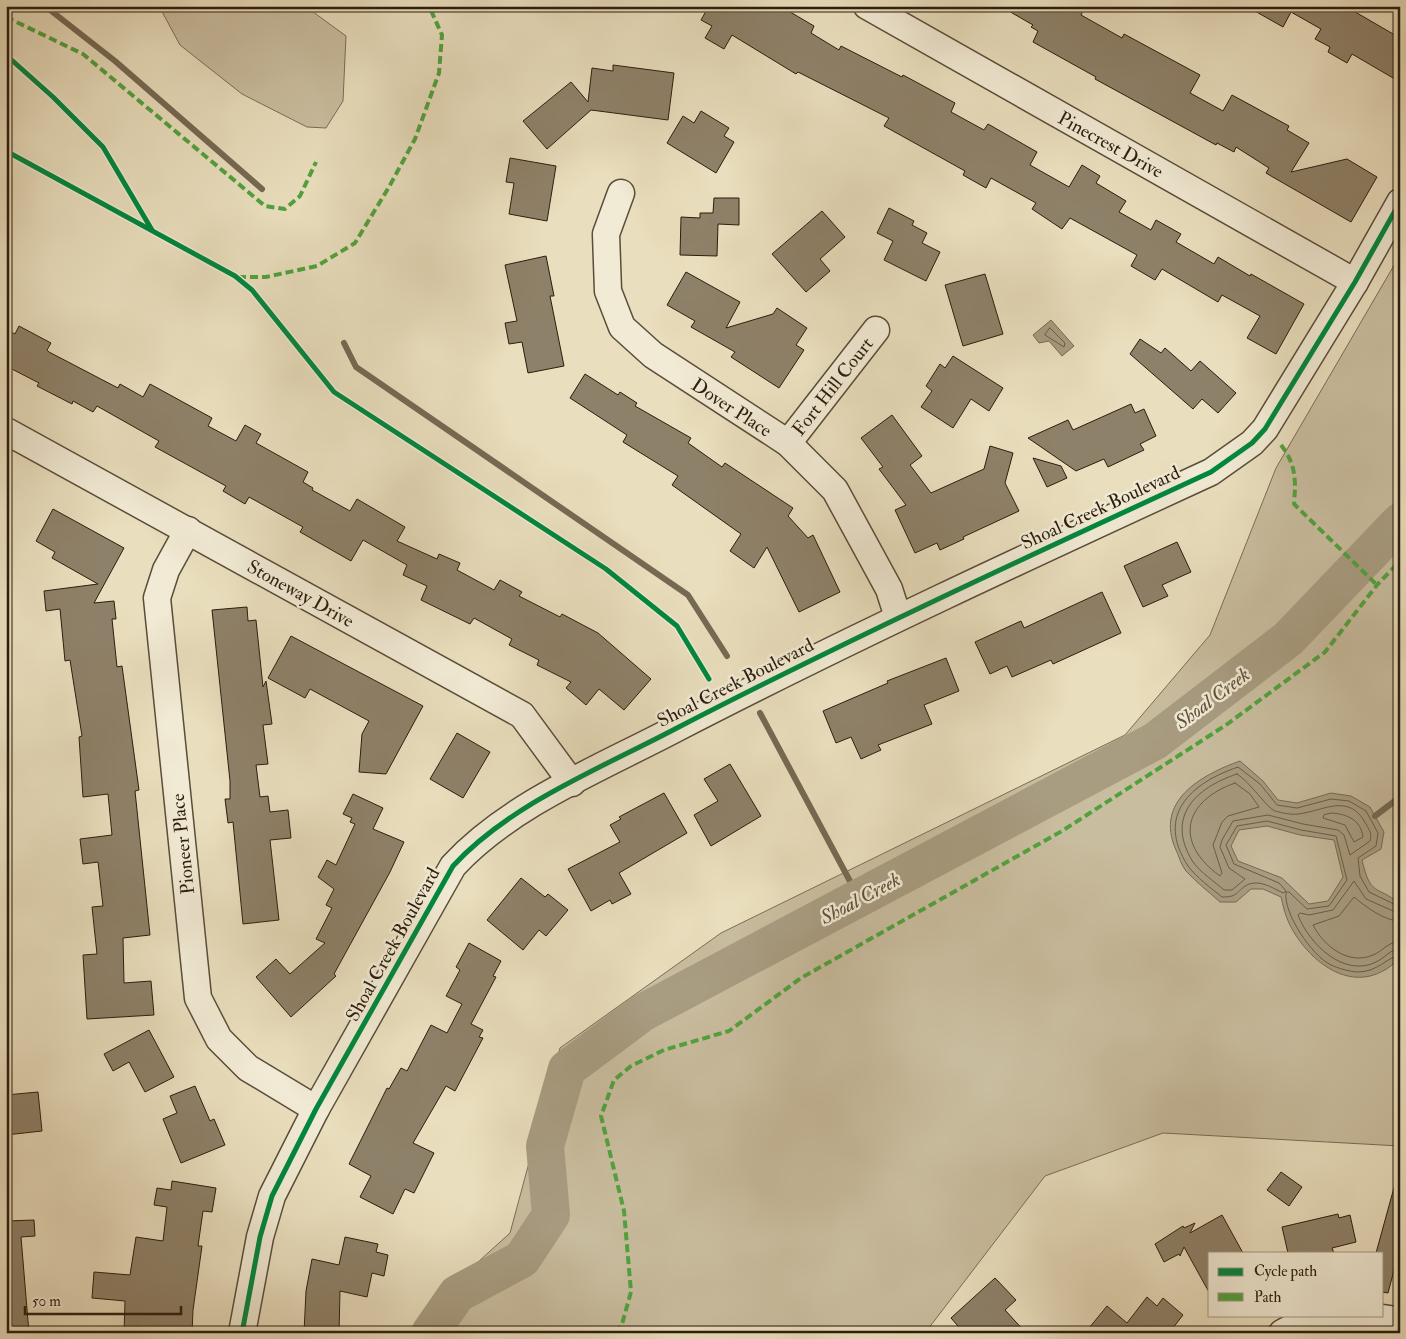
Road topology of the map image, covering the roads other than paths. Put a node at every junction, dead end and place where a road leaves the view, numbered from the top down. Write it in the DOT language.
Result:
graph roads {
  1 [pos="867,6"];
  2 [pos="621,193"];
  3 [pos="1400,202"];
  4 [pos="1355,282"];
  5 [pos="876,330"];
  6 [pos="6,431"];
  7 [pos="788,443"];
  8 [pos="188,530"];
  9 [pos="898,617"];
  10 [pos="572,783"];
  11 [pos="316,1109"];
  12 [pos="1400,1320"];
  13 [pos="242,1333"];
  14 [pos="1282,1333"];
  1 -- 4 [label="street, Pinecrest Drive"];
  2 -- 7 [label="street, Dover Place"];
  3 -- 4 [label="street, Shoal Creek Boulevard"];
  4 -- 9 [label="street, Shoal Creek Boulevard"];
  5 -- 7 [label="street, Fort Hill Court"];
  6 -- 8 [label="street, Stoneway Drive"];
  7 -- 9 [label="street, Dover Place"];
  8 -- 10 [label="street, Stoneway Drive"];
  8 -- 11 [label="street, Pioneer Place"];
  9 -- 10 [label="street, Shoal Creek Boulevard"];
  10 -- 11 [label="street, Shoal Creek Boulevard"];
  11 -- 13 [label="street, Shoal Creek Boulevard"];
  12 -- 14 [label="street"];
}
